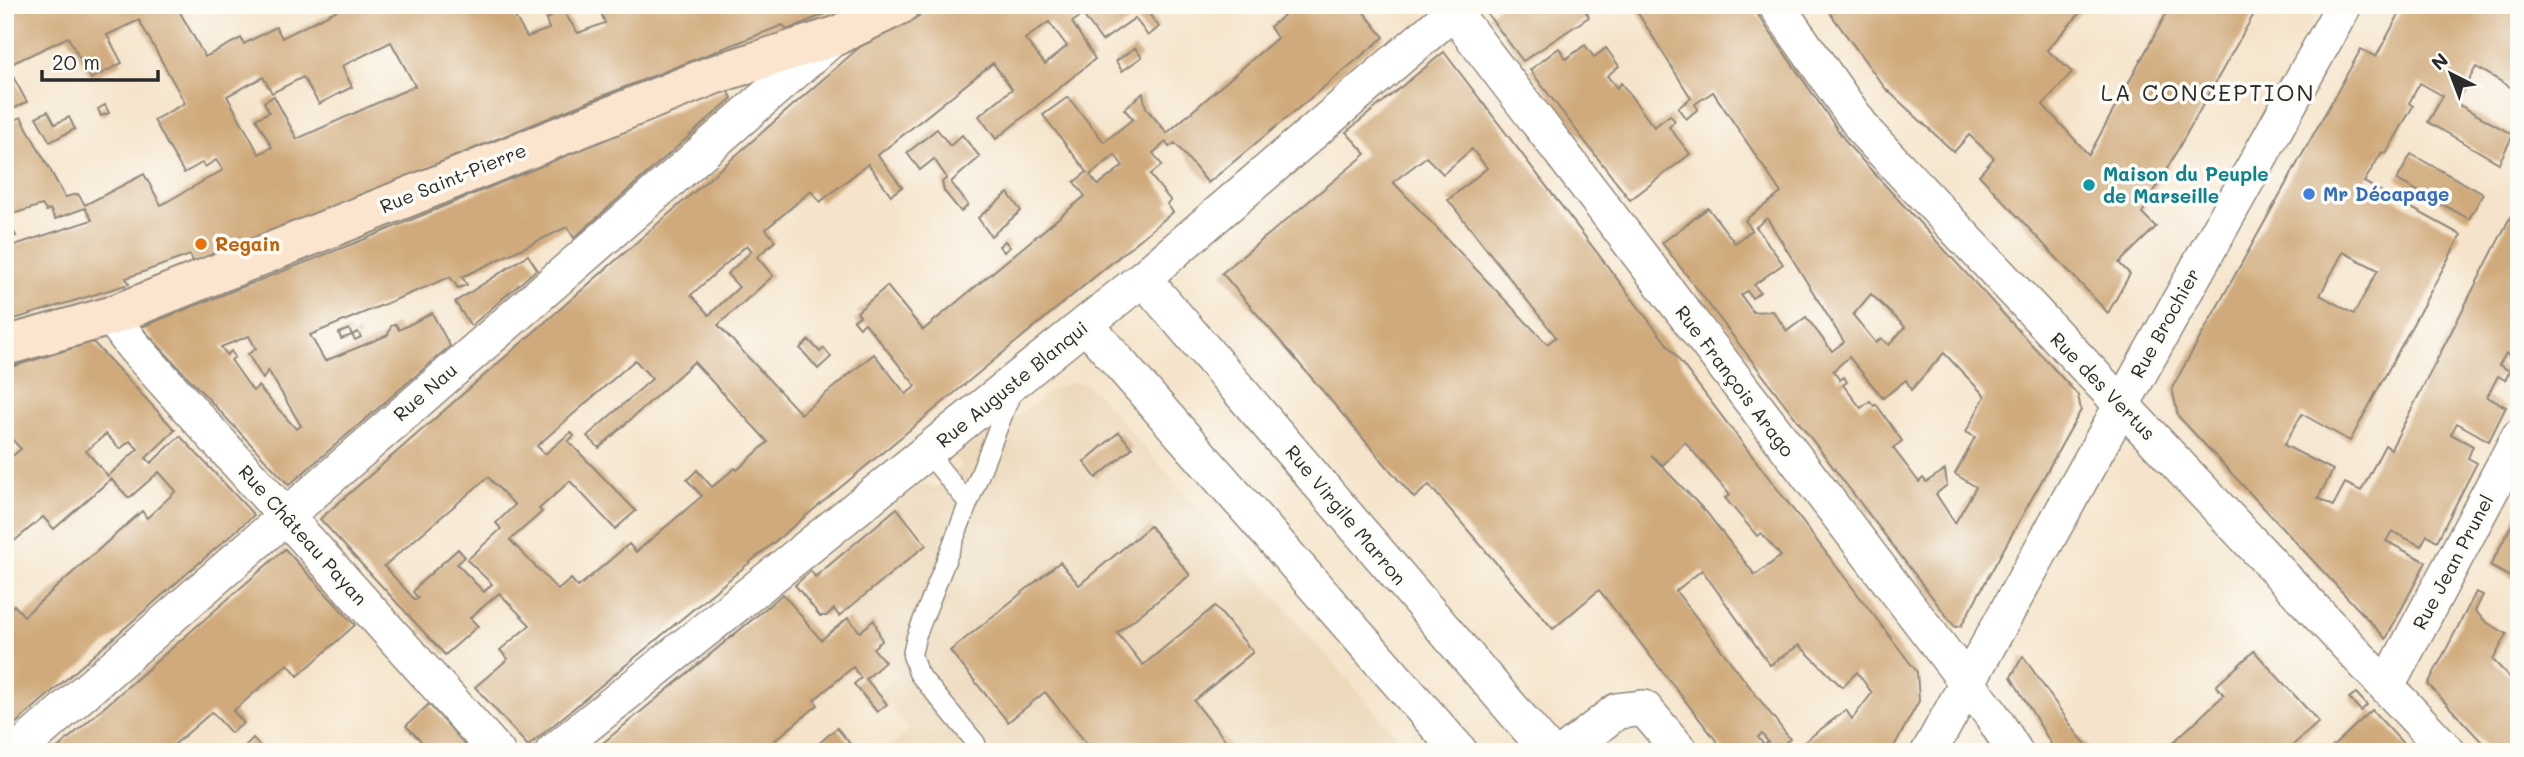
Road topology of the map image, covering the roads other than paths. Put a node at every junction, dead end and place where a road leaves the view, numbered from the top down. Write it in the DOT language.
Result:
graph roads {
  1 [pos="900,5"];
  2 [pos="1776,5"];
  3 [pos="2344,5"];
  4 [pos="1457,8"];
  5 [pos="836,36"];
  6 [pos="1143,278"];
  7 [pos="111,316"];
  8 [pos="1086,325"];
  9 [pos="5,346"];
  10 [pos="1016,381"];
  11 [pos="2120,404"];
  12 [pos="2519,437"];
  13 [pos="927,452"];
  14 [pos="968,503"];
  15 [pos="284,515"];
  16 [pos="1967,685"];
  17 [pos="2387,686"];
  18 [pos="976,743"];
  19 [pos="5,745"];
  20 [pos="14,752"];
  21 [pos="497,752"];
  22 [pos="553,752"];
  23 [pos="1460,752"];
  24 [pos="1549,752"];
  25 [pos="1565,752"];
  26 [pos="1681,752"];
  27 [pos="1929,752"];
  28 [pos="2015,752"];
  29 [pos="2448,752"];
  1 -- 5 [label="street, Rue Saint-Pierre"];
  2 -- 11 [label="street, Rue des Vertus"];
  3 -- 11 [label="street, Rue Brochier"];
  4 -- 6 [label="street, Rue Auguste Blanqui"];
  4 -- 16 [label="street, Rue François Arago"];
  5 -- 7 [label="street, Rue Saint-Pierre"];
  5 -- 15 [label="street, Rue Nau"];
  6 -- 8 [label="street, Rue Auguste Blanqui"];
  6 -- 24 [label="street, Rue Virgile Marron"];
  7 -- 9 [label="street, Rue Saint-Pierre"];
  7 -- 15 [label="street, Rue Château Payan"];
  8 -- 10 [label="street, Rue Auguste Blanqui"];
  8 -- 23 [label="street"];
  10 -- 13 [label="street, Rue Auguste Blanqui"];
  10 -- 14 [label="lane"];
  11 -- 16 [label="street, Rue Brochier"];
  11 -- 17 [label="street, Rue des Vertus"];
  12 -- 17 [label="street, Rue Jean Prunel"];
  13 -- 14 [label="lane"];
  13 -- 22 [label="street, Rue Auguste Blanqui"];
  14 -- 18 [label="lane"];
  15 -- 20 [label="street, Rue Nau"];
  15 -- 21 [label="street, Rue Château Payan"];
  16 -- 27 [label="street, Rue Brochier"];
  16 -- 28 [label="street, Rue François Arago"];
  17 -- 29 [label="street, Rue des Vertus"];
  19 -- 20 [label="street"];
  25 -- 26 [label="street"];
}
